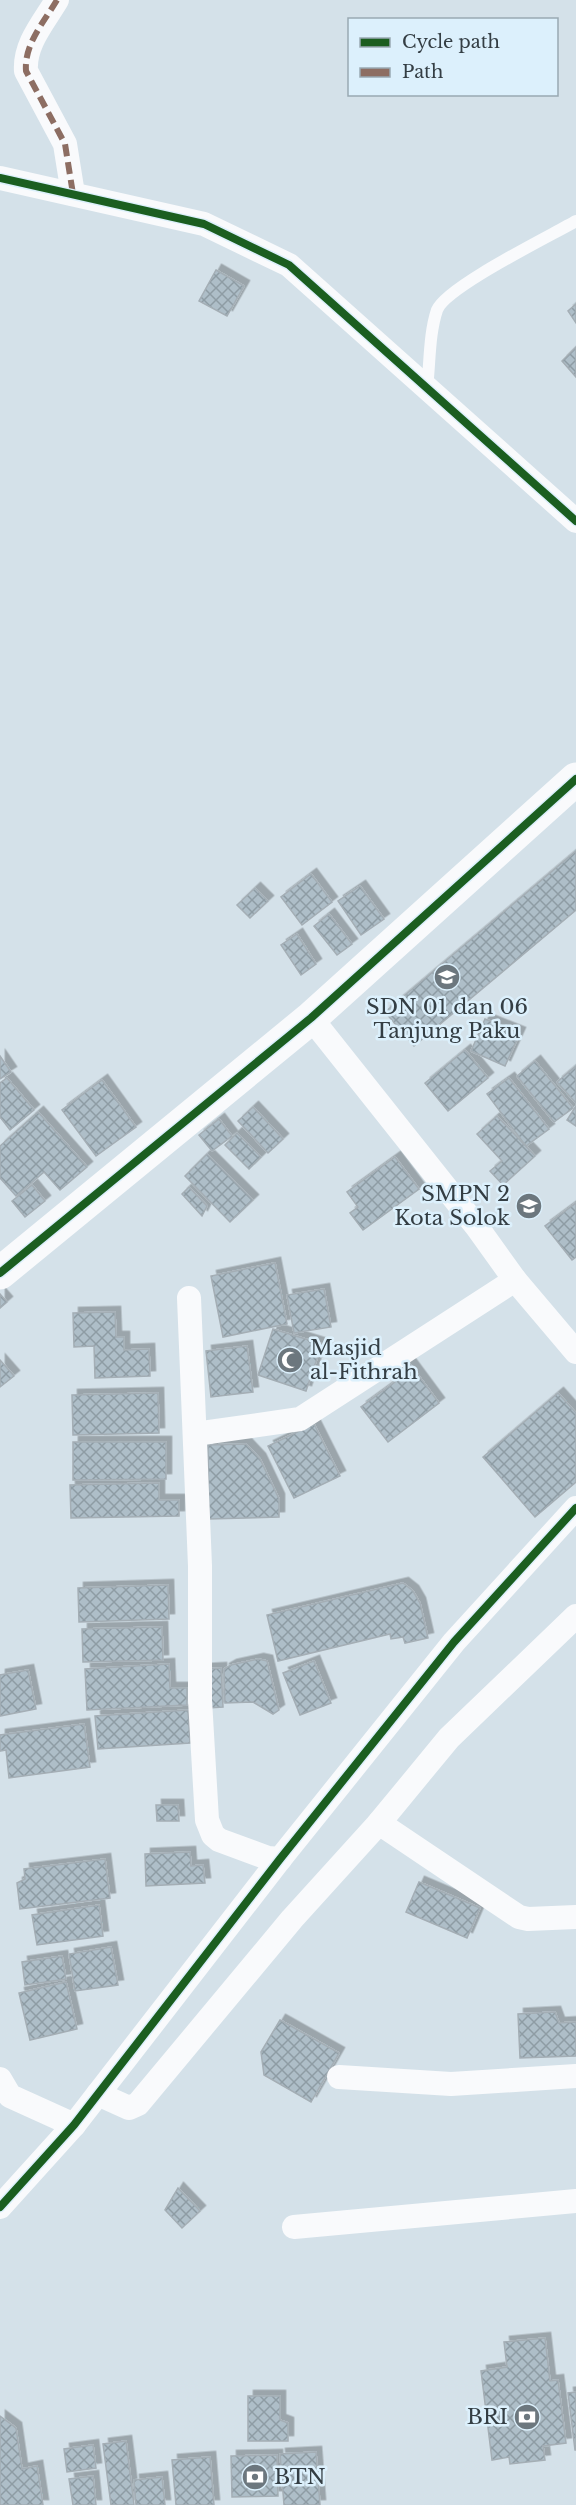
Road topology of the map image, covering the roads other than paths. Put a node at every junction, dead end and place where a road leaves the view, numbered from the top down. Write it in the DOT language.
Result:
graph roads {
  1 [pos="57,0"];
  2 [pos="0,178"];
  3 [pos="73,194"];
  4 [pos="576,221"];
  5 [pos="427,389"];
  6 [pos="576,521"];
  7 [pos="576,779"];
  8 [pos="311,1018"];
  9 [pos="0,1273"];
  10 [pos="514,1280"];
  11 [pos="189,1298"];
  12 [pos="576,1352"];
  13 [pos="195,1434"];
  14 [pos="576,1508"];
  15 [pos="576,1616"];
  16 [pos="379,1823"];
  17 [pos="280,1859"];
  18 [pos="576,1917"];
  19 [pos="576,2076"];
  20 [pos="339,2077"];
  21 [pos="0,2079"];
  22 [pos="98,2094"];
  23 [pos="74,2125"];
  24 [pos="576,2201"];
  25 [pos="0,2207"];
  26 [pos="294,2227"];
  1 -- 3 [label="street"];
  2 -- 3 [label="street"];
  3 -- 5 [label="street"];
  4 -- 5 [label="lane"];
  5 -- 6 [label="street"];
  7 -- 8 [label="street"];
  8 -- 9 [label="street"];
  8 -- 10 [label="street"];
  10 -- 12 [label="street"];
  10 -- 13 [label="street"];
  11 -- 13 [label="street"];
  13 -- 17 [label="street"];
  14 -- 17 [label="street"];
  15 -- 16 [label="street"];
  16 -- 18 [label="street"];
  16 -- 22 [label="street"];
  17 -- 22 [label="street"];
  19 -- 20 [label="street"];
  21 -- 23 [label="street"];
  22 -- 23 [label="street"];
  23 -- 25 [label="street"];
  24 -- 26 [label="street"];
}
